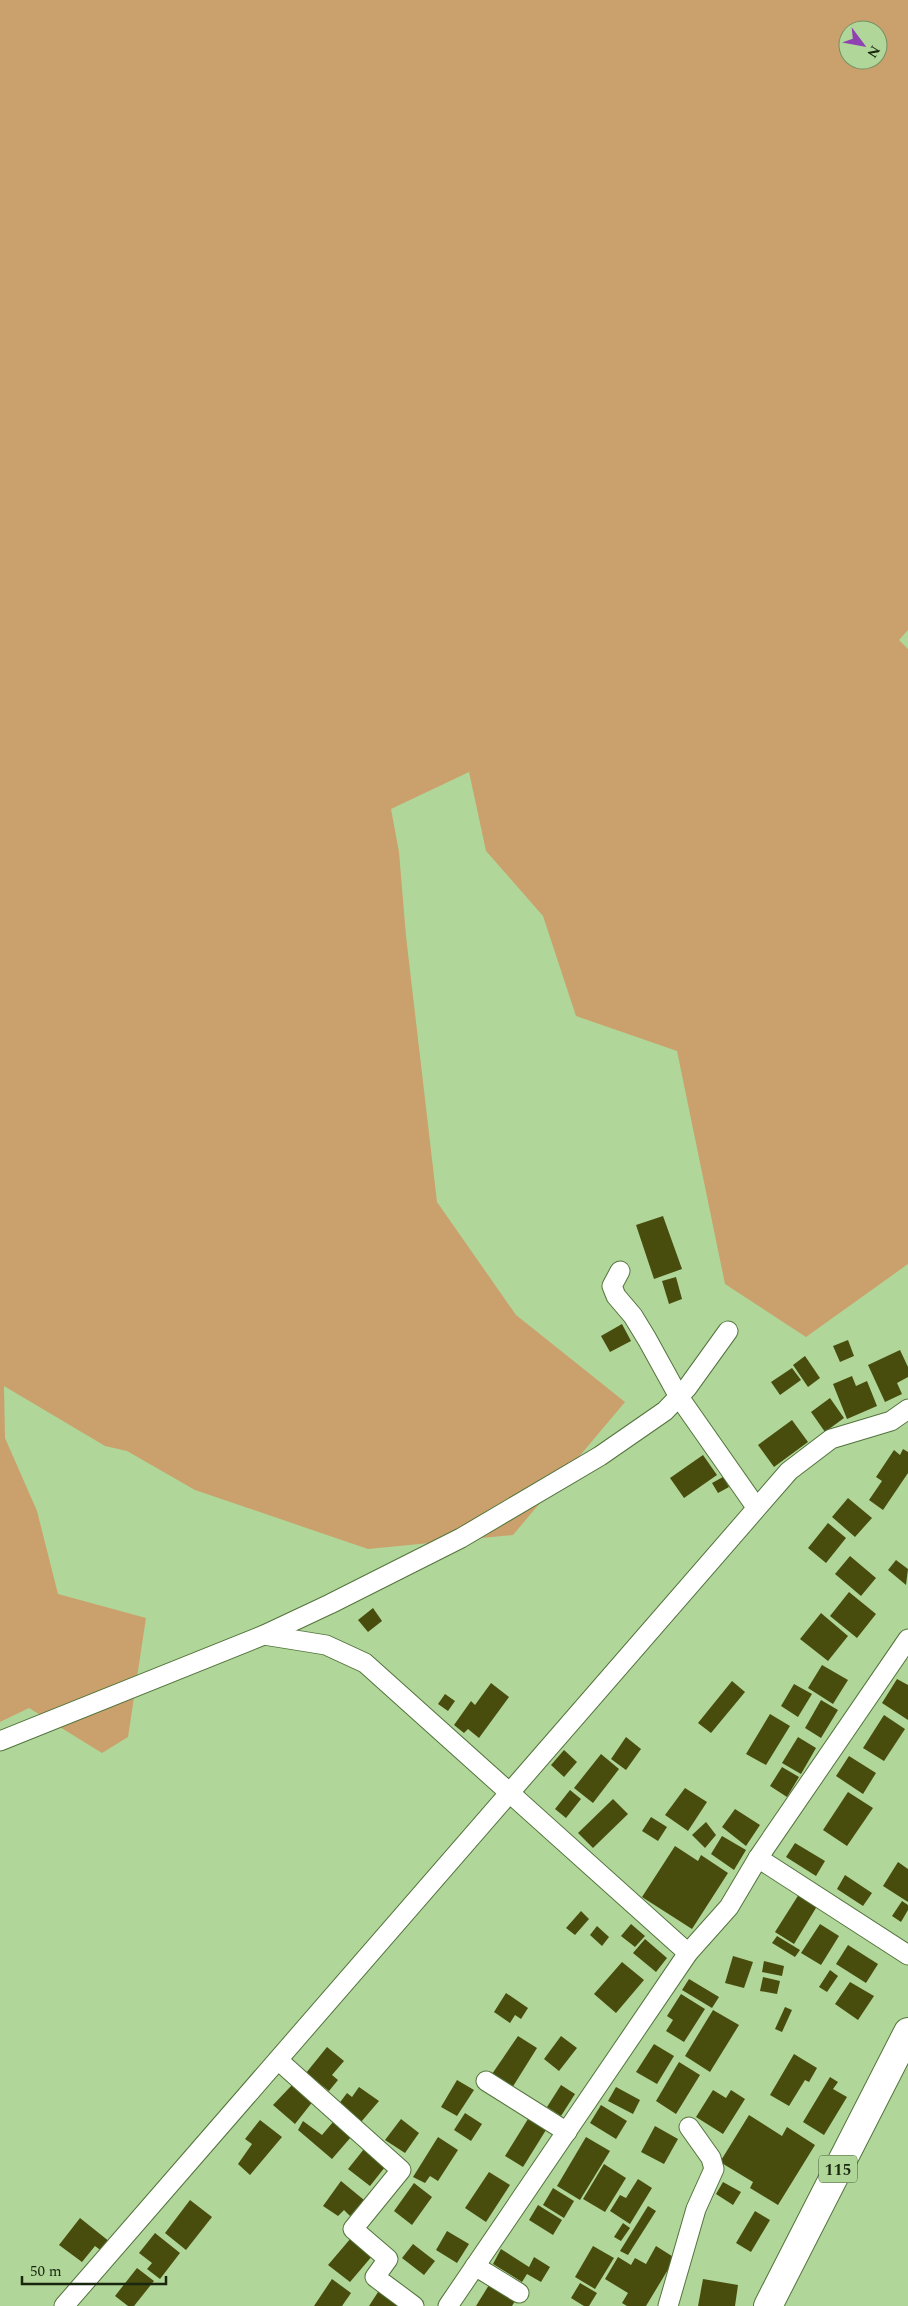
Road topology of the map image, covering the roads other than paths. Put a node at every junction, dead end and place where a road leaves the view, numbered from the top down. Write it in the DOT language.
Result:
graph roads {
  1 [pos="620,1270"];
  2 [pos="728,1331"];
  3 [pos="679,1397"];
  4 [pos="908,1409"];
  5 [pos="756,1508"];
  6 [pos="264,1635"];
  7 [pos="908,1640"];
  8 [pos="0,1740"];
  9 [pos="509,1790"];
  10 [pos="758,1858"];
  11 [pos="688,1953"];
  12 [pos="908,1956"];
  13 [pos="908,2032"];
  14 [pos="278,2060"];
  15 [pos="486,2081"];
  16 [pos="690,2127"];
  17 [pos="567,2132"];
  18 [pos="475,2266"];
  19 [pos="519,2293"];
  20 [pos="64,2306"];
  21 [pos="414,2306"];
  22 [pos="448,2306"];
  23 [pos="668,2306"];
  24 [pos="768,2306"];
  1 -- 3 [label="street"];
  2 -- 3 [label="street"];
  3 -- 5 [label="street"];
  3 -- 6 [label="street"];
  4 -- 5 [label="street"];
  5 -- 9 [label="street"];
  6 -- 8 [label="street"];
  6 -- 9 [label="street"];
  7 -- 10 [label="street"];
  9 -- 11 [label="street"];
  9 -- 14 [label="street"];
  10 -- 11 [label="street"];
  10 -- 12 [label="street"];
  11 -- 17 [label="street"];
  13 -- 24 [label="highway, 115"];
  14 -- 20 [label="street"];
  14 -- 21 [label="street"];
  15 -- 17 [label="street"];
  16 -- 23 [label="street"];
  17 -- 18 [label="street"];
  18 -- 19 [label="street"];
  18 -- 22 [label="street"];
}
